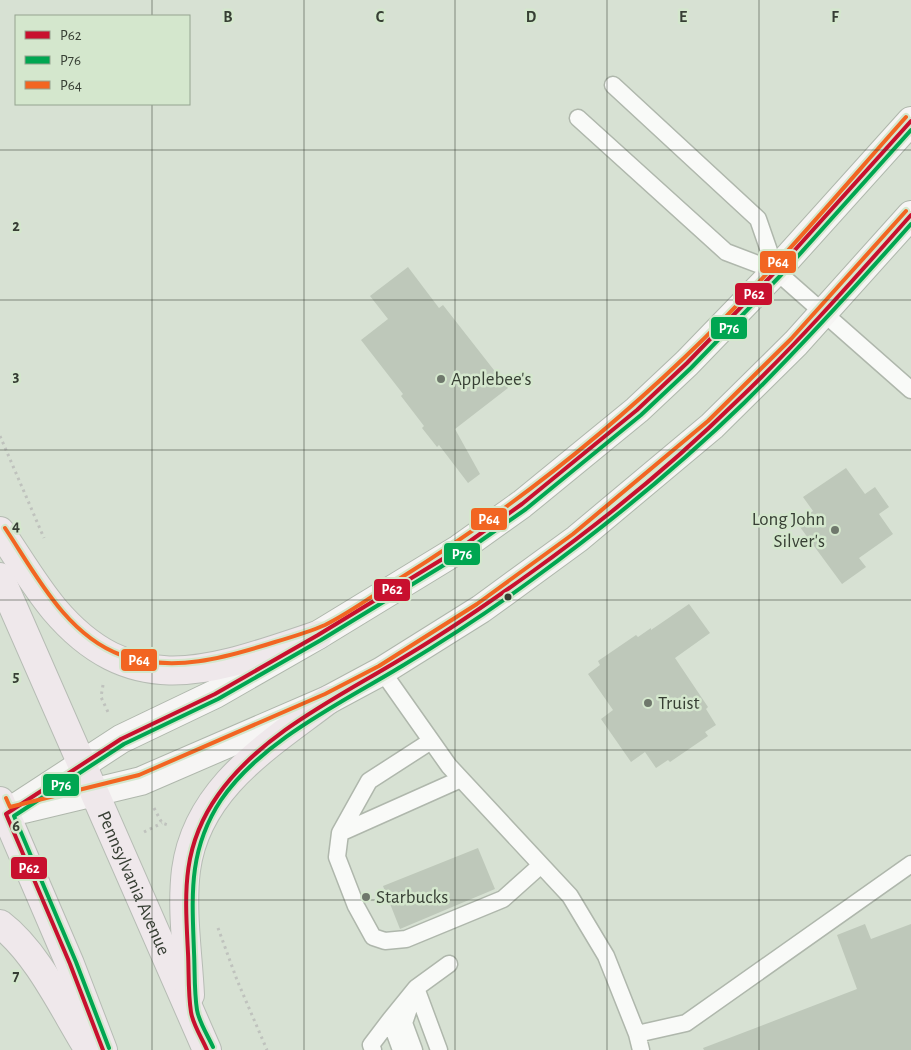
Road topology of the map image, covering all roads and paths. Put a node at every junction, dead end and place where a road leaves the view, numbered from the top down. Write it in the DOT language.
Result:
graph roads {
  1 [pos="614,85"];
  2 [pos="578,118"];
  3 [pos="911,121"];
  4 [pos="911,215"];
  5 [pos="776,271"];
  6 [pos="825,312"];
  7 [pos="911,390"];
  8 [pos="0,436"];
  9 [pos="0,531"];
  10 [pos="46,544"];
  11 [pos="0,577"];
  12 [pos="318,635"];
  13 [pos="382,671"];
  14 [pos="104,684"];
  15 [pos="328,700"];
  16 [pos="109,714"];
  17 [pos="432,741"];
  18 [pos="82,763"];
  19 [pos="461,779"];
  20 [pos="95,793"];
  21 [pos="3,808"];
  22 [pos="156,812"];
  23 [pos="162,823"];
  24 [pos="171,827"];
  25 [pos="141,833"];
  26 [pos="340,833"];
  27 [pos="911,864"];
  28 [pos="541,865"];
  29 [pos="0,924"];
  30 [pos="217,927"];
  31 [pos="449,964"];
  32 [pos="416,988"];
  33 [pos="191,1014"];
  34 [pos="390,1020"];
  35 [pos="639,1042"];
  36 [pos="372,1048"];
  37 [pos="90,1050"];
  38 [pos="103,1050"];
  39 [pos="207,1050"];
  40 [pos="267,1050"];
  41 [pos="401,1050"];
  42 [pos="414,1050"];
  43 [pos="439,1050"];
  1 -- 5 [label="lane"];
  2 -- 5 [label="lane"];
  3 -- 5 [label="street"];
  4 -- 6 [label="street"];
  5 -- 6 [label="lane"];
  5 -- 12 [label="street"];
  6 -- 7 [label="lane"];
  6 -- 13 [label="street"];
  8 -- 10 [label="path"];
  9 -- 12 [label="highway"];
  11 -- 18 [label="highway, Pennsylvania Avenue"];
  12 -- 18 [label="street"];
  13 -- 15 [label="street"];
  13 -- 17 [label="lane"];
  14 -- 16 [label="path"];
  15 -- 20 [label="street"];
  15 -- 33 [label="highway"];
  17 -- 19 [label="lane"];
  17 -- 26 [label="lane"];
  18 -- 20 [label="highway, Pennsylvania Avenue"];
  18 -- 21 [label="street"];
  19 -- 26 [label="lane"];
  19 -- 28 [label="lane"];
  20 -- 21 [label="street"];
  20 -- 33 [label="highway, Pennsylvania Avenue"];
  21 -- 38 [label="highway"];
  22 -- 23 [label="path"];
  23 -- 24 [label="path"];
  23 -- 25 [label="path"];
  26 -- 28 [label="lane"];
  27 -- 35 [label="lane"];
  28 -- 35 [label="lane"];
  29 -- 37 [label="highway"];
  30 -- 40 [label="path"];
  31 -- 32 [label="lane"];
  32 -- 34 [label="lane"];
  32 -- 42 [label="lane"];
  32 -- 43 [label="lane"];
  33 -- 39 [label="highway, Pennsylvania Avenue"];
  34 -- 36 [label="lane"];
  34 -- 41 [label="lane"];
}
